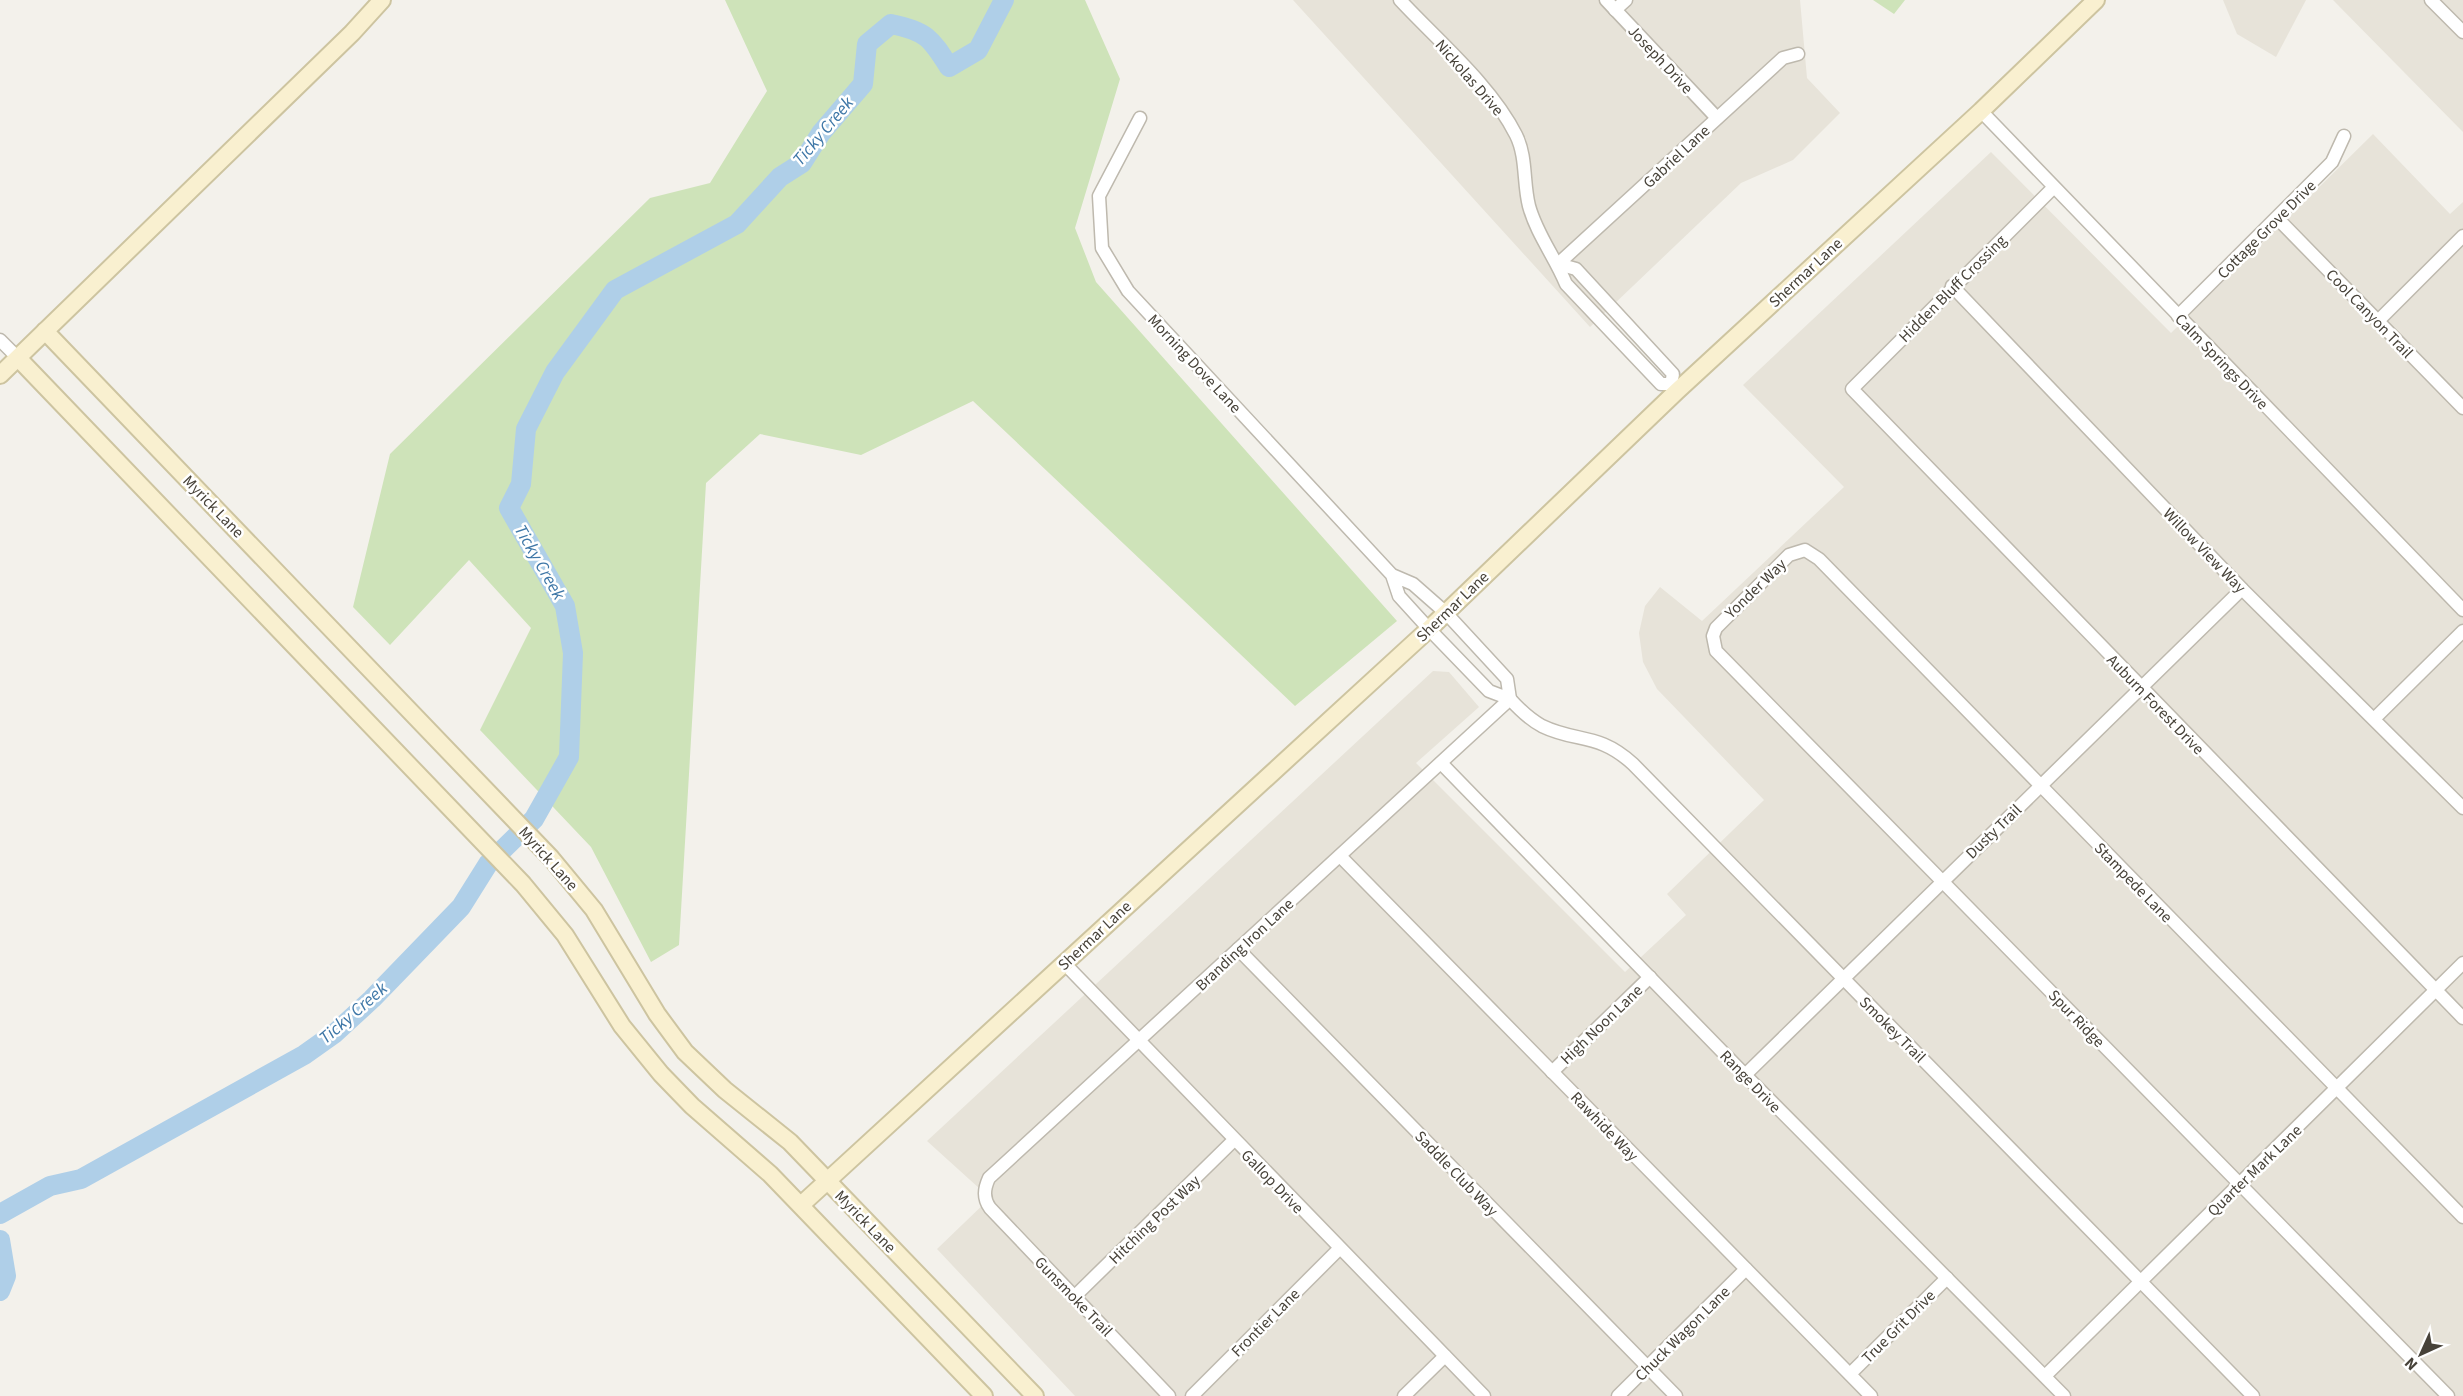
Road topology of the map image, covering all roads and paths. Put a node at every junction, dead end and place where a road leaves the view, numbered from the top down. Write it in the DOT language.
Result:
graph roads {
  1 [pos="382,0"];
  2 [pos="1400,0"];
  3 [pos="1606,0"];
  4 [pos="1626,0"];
  5 [pos="2096,0"];
  6 [pos="2431,0"];
  7 [pos="1615,10"];
  8 [pos="2463,32"];
  9 [pos="1798,54"];
  10 [pos="1981,111"];
  11 [pos="1140,118"];
  12 [pos="1717,118"];
  13 [pos="2344,136"];
  14 [pos="2053,188"];
  15 [pos="2278,219"];
  16 [pos="2463,236"];
  17 [pos="1558,264"];
  18 [pos="1952,286"];
  19 [pos="2178,316"];
  20 [pos="2378,321"];
  21 [pos="45,331"];
  22 [pos="0,340"];
  23 [pos="18,358"];
  24 [pos="0,375"];
  25 [pos="1674,388"];
  26 [pos="1852,389"];
  27 [pos="2463,408"];
  28 [pos="1805,549"];
  29 [pos="1392,575"];
  30 [pos="2242,589"];
  31 [pos="2463,610"];
  32 [pos="1446,613"];
  33 [pos="1430,629"];
  34 [pos="2463,631"];
  35 [pos="1713,636"];
  36 [pos="2140,688"];
  37 [pos="1509,699"];
  38 [pos="2375,718"];
  39 [pos="1441,763"];
  40 [pos="2040,785"];
  41 [pos="2463,808"];
  42 [pos="1340,856"];
  43 [pos="1942,881"];
  44 [pos="1238,950"];
  45 [pos="1064,963"];
  46 [pos="2463,963"];
  47 [pos="1650,977"];
  48 [pos="1842,978"];
  49 [pos="2436,991"];
  50 [pos="2463,1018"];
  51 [pos="1138,1041"];
  52 [pos="1552,1072"];
  53 [pos="1744,1075"];
  54 [pos="2336,1089"];
  55 [pos="1233,1141"];
  56 [pos="827,1181"];
  57 [pos="2239,1184"];
  58 [pos="984,1192"];
  59 [pos="801,1205"];
  60 [pos="2463,1217"];
  61 [pos="1339,1249"];
  62 [pos="1746,1269"];
  63 [pos="1947,1278"];
  64 [pos="2140,1281"];
  65 [pos="1074,1297"];
  66 [pos="1445,1356"];
  67 [pos="1647,1367"];
  68 [pos="1850,1374"];
  69 [pos="2044,1376"];
  70 [pos="1027,1393"];
  71 [pos="984,1396"];
  72 [pos="1169,1396"];
  73 [pos="1192,1396"];
  74 [pos="1404,1396"];
  75 [pos="1484,1396"];
  76 [pos="1618,1396"];
  77 [pos="1676,1396"];
  78 [pos="1871,1396"];
  79 [pos="2064,1396"];
  80 [pos="2253,1396"];
  81 [pos="2448,1396"];
  1 -- 21 [label="street"];
  2 -- 17 [label="street, Nickolas Drive"];
  3 -- 7 [label="street, Joseph Drive"];
  4 -- 7 [label="street"];
  5 -- 10 [label="street, Shermar Lane"];
  6 -- 8 [label="street"];
  7 -- 12 [label="street, Joseph Drive"];
  9 -- 12 [label="street, Gabriel Lane"];
  10 -- 14 [label="street, Calm Springs Drive"];
  10 -- 25 [label="street, Shermar Lane"];
  11 -- 29 [label="street, Morning Dove Lane"];
  12 -- 17 [label="street, Gabriel Lane"];
  13 -- 15 [label="street, Cottage Grove Drive"];
  14 -- 18 [label="street, Hidden Bluff Crossing"];
  14 -- 19 [label="street, Calm Springs Drive"];
  15 -- 19 [label="street, Cottage Grove Drive"];
  15 -- 20 [label="street, Cool Canyon Trail"];
  16 -- 20 [label="street"];
  17 -- 25 [label="street, Nickolas Drive"];
  17 -- 25 [label="street"];
  18 -- 26 [label="street, Hidden Bluff Crossing"];
  18 -- 30 [label="street, Willow View Way"];
  19 -- 31 [label="street, Calm Springs Drive"];
  20 -- 27 [label="street, Cool Canyon Trail"];
  21 -- 23 [label="street"];
  21 -- 56 [label="street, Myrick Lane"];
  22 -- 23 [label="street"];
  23 -- 24 [label="street"];
  23 -- 59 [label="street"];
  25 -- 32 [label="street, Shermar Lane"];
  26 -- 36 [label="street, Auburn Forest Drive"];
  28 -- 35 [label="street, Yonder Way"];
  28 -- 40 [label="street, Stampede Lane"];
  29 -- 32 [label="street, Morning Dove Lane"];
  29 -- 33 [label="street, Morning Dove Lane"];
  30 -- 36 [label="street, Dusty Trail"];
  30 -- 38 [label="street, Willow View Way"];
  32 -- 33 [label="street, Shermar Lane"];
  32 -- 37 [label="street"];
  33 -- 37 [label="street, Smokey Trail"];
  33 -- 45 [label="street, Shermar Lane"];
  34 -- 38 [label="street"];
  35 -- 43 [label="street, Spur Ridge"];
  36 -- 40 [label="street, Dusty Trail"];
  36 -- 49 [label="street, Auburn Forest Drive"];
  37 -- 39 [label="street, Branding Iron Lane"];
  37 -- 48 [label="street, Smokey Trail"];
  38 -- 41 [label="street, Willow View Way"];
  39 -- 42 [label="street, Branding Iron Lane"];
  39 -- 47 [label="street, Range Drive"];
  40 -- 43 [label="street, Dusty Trail"];
  40 -- 54 [label="street, Stampede Lane"];
  42 -- 44 [label="street, Branding Iron Lane"];
  42 -- 52 [label="street, Rawhide Way"];
  43 -- 48 [label="street, Dusty Trail"];
  43 -- 57 [label="street, Spur Ridge"];
  44 -- 51 [label="street, Branding Iron Lane"];
  44 -- 67 [label="street, Saddle Club Way"];
  45 -- 51 [label="street, Gallop Drive"];
  45 -- 56 [label="street, Shermar Lane"];
  46 -- 49 [label="street, Quarter Mark Lane"];
  47 -- 52 [label="street, High Noon Lane"];
  47 -- 53 [label="street, Range Drive"];
  48 -- 53 [label="street, Dusty Trail"];
  48 -- 64 [label="street, Smokey Trail"];
  49 -- 50 [label="street, Auburn Forest Drive"];
  49 -- 54 [label="street, Quarter Mark Lane"];
  51 -- 55 [label="street, Gallop Drive"];
  51 -- 58 [label="street, Branding Iron Lane"];
  52 -- 62 [label="street, Rawhide Way"];
  53 -- 63 [label="street, Range Drive"];
  54 -- 57 [label="street, Quarter Mark Lane"];
  54 -- 60 [label="street, Stampede Lane"];
  55 -- 61 [label="street, Gallop Drive"];
  55 -- 65 [label="street, Hitching Post Way"];
  56 -- 59 [label="street, Shermar Lane"];
  56 -- 70 [label="street, Myrick Lane"];
  57 -- 64 [label="street, Quarter Mark Lane"];
  57 -- 81 [label="street, Spur Ridge"];
  58 -- 65 [label="street, Gunsmoke Trail"];
  59 -- 71 [label="street"];
  61 -- 66 [label="street, Gallop Drive"];
  61 -- 73 [label="street, Frontier Lane"];
  62 -- 67 [label="street, Chuck Wagon Lane"];
  62 -- 68 [label="street, Rawhide Way"];
  63 -- 68 [label="street, True Grit Drive"];
  63 -- 69 [label="street, Range Drive"];
  64 -- 69 [label="street, Quarter Mark Lane"];
  64 -- 80 [label="street, Smokey Trail"];
  65 -- 72 [label="street, Gunsmoke Trail"];
  66 -- 74 [label="street"];
  66 -- 75 [label="street, Gallop Drive"];
  67 -- 76 [label="street, Chuck Wagon Lane"];
  67 -- 77 [label="street, Saddle Club Way"];
  68 -- 78 [label="street, Rawhide Way"];
  69 -- 79 [label="street, Range Drive"];
}
